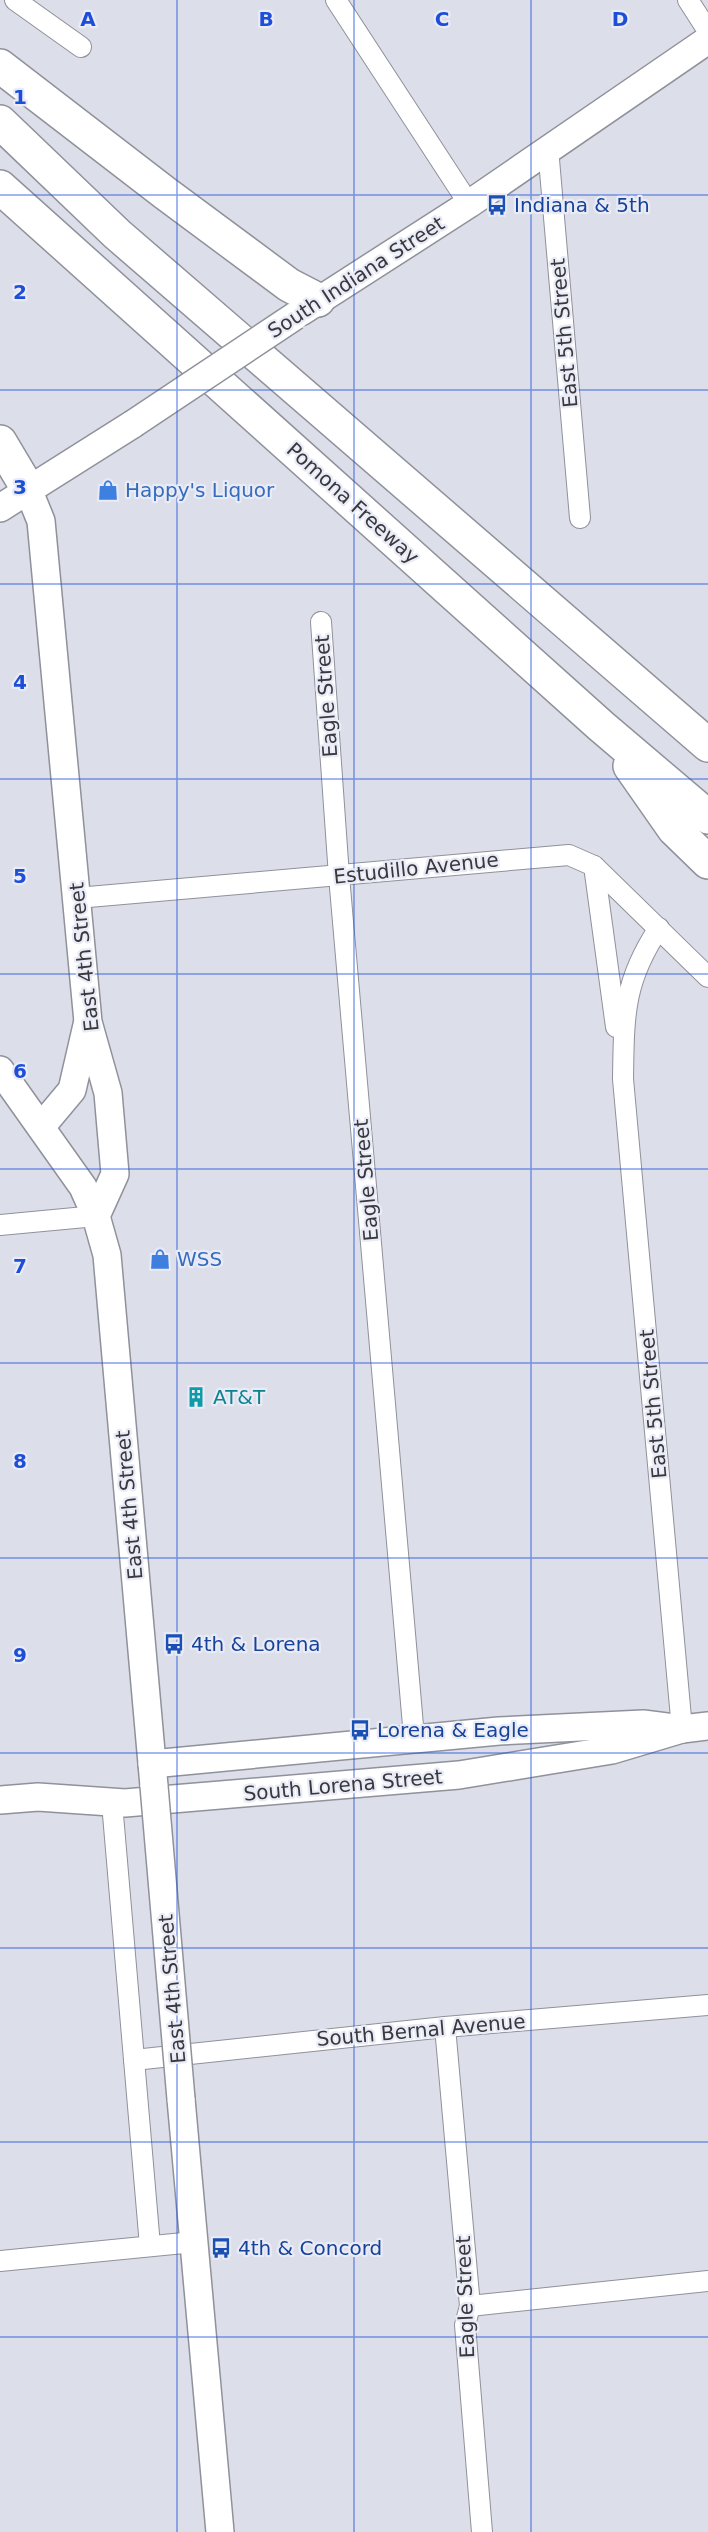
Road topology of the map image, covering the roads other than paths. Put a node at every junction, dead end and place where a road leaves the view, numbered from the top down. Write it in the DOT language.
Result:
graph roads {
  1 [pos="15,0"];
  2 [pos="336,0"];
  3 [pos="688,0"];
  4 [pos="708,31"];
  5 [pos="708,40"];
  6 [pos="81,47"];
  7 [pos="0,66"];
  8 [pos="0,122"];
  9 [pos="548,148"];
  10 [pos="0,187"];
  11 [pos="469,204"];
  12 [pos="307,308"];
  13 [pos="0,442"];
  14 [pos="28,489"];
  15 [pos="0,508"];
  16 [pos="580,518"];
  17 [pos="321,622"];
  18 [pos="601,726"];
  19 [pos="708,745"];
  20 [pos="708,817"];
  21 [pos="708,862"];
  22 [pos="594,866"];
  23 [pos="339,876"];
  24 [pos="77,898"];
  25 [pos="660,928"];
  26 [pos="708,978"];
  27 [pos="88,1022"];
  28 [pos="0,1070"];
  29 [pos="623,1079"];
  30 [pos="40,1127"];
  31 [pos="96,1216"];
  32 [pos="0,1225"];
  33 [pos="695,1728"];
  34 [pos="414,1737"];
  35 [pos="153,1775"];
  36 [pos="0,1800"];
  37 [pos="112,1803"];
  38 [pos="708,2005"];
  39 [pos="445,2027"];
  40 [pos="134,2060"];
  41 [pos="194,2242"];
  42 [pos="150,2246"];
  43 [pos="0,2261"];
  44 [pos="708,2281"];
  45 [pos="470,2306"];
  46 [pos="220,2532"];
  47 [pos="482,2532"];
  1 -- 6 [label="street"];
  2 -- 11 [label="street"];
  3 -- 4 [label="street"];
  5 -- 9 [label="main road, South Indiana Street"];
  7 -- 12 [label="highway"];
  8 -- 19 [label="highway"];
  9 -- 11 [label="main road, South Indiana Street"];
  9 -- 16 [label="street, East 5th Street"];
  10 -- 18 [label="highway, Pomona Freeway"];
  11 -- 12 [label="main road, South Indiana Street"];
  12 -- 14 [label="main road, South Indiana Street, bridge"];
  13 -- 14 [label="highway"];
  14 -- 15 [label="main road, South Indiana Street"];
  14 -- 24 [label="main road, East 4th Street"];
  17 -- 23 [label="street, Eagle Street"];
  18 -- 20 [label="highway, Pomona Freeway"];
  18 -- 21 [label="highway"];
  22 -- 23 [label="street, Estudillo Avenue"];
  22 -- 25 [label="street, Estudillo Avenue"];
  22 -- 29 [label="street, East 5th Street"];
  23 -- 24 [label="street, Estudillo Avenue"];
  23 -- 34 [label="street, Eagle Street"];
  24 -- 27 [label="main road, East 4th Street"];
  25 -- 26 [label="street, Estudillo Avenue"];
  25 -- 29 [label="street, East 5th Street"];
  27 -- 30 [label="main road"];
  27 -- 31 [label="main road, East 4th Street"];
  28 -- 30 [label="main road"];
  29 -- 33 [label="street, East 5th Street"];
  30 -- 31 [label="main road"];
  31 -- 32 [label="street"];
  31 -- 35 [label="main road, East 4th Street"];
  33 -- 34 [label="main road, South Lorena Street"];
  33 -- 37 [label="main road, South Lorena Street"];
  34 -- 35 [label="main road, South Lorena Street"];
  35 -- 41 [label="main road, East 4th Street, bridge"];
  36 -- 37 [label="main road, South Lorena Street"];
  37 -- 40 [label="street"];
  38 -- 39 [label="street, South Bernal Avenue"];
  39 -- 40 [label="street, South Bernal Avenue"];
  39 -- 45 [label="street, Eagle Street"];
  40 -- 42 [label="street"];
  41 -- 42 [label="street"];
  41 -- 46 [label="main road, East 4th Street"];
  42 -- 43 [label="street"];
  44 -- 45 [label="street"];
  45 -- 47 [label="street, Eagle Street"];
}
